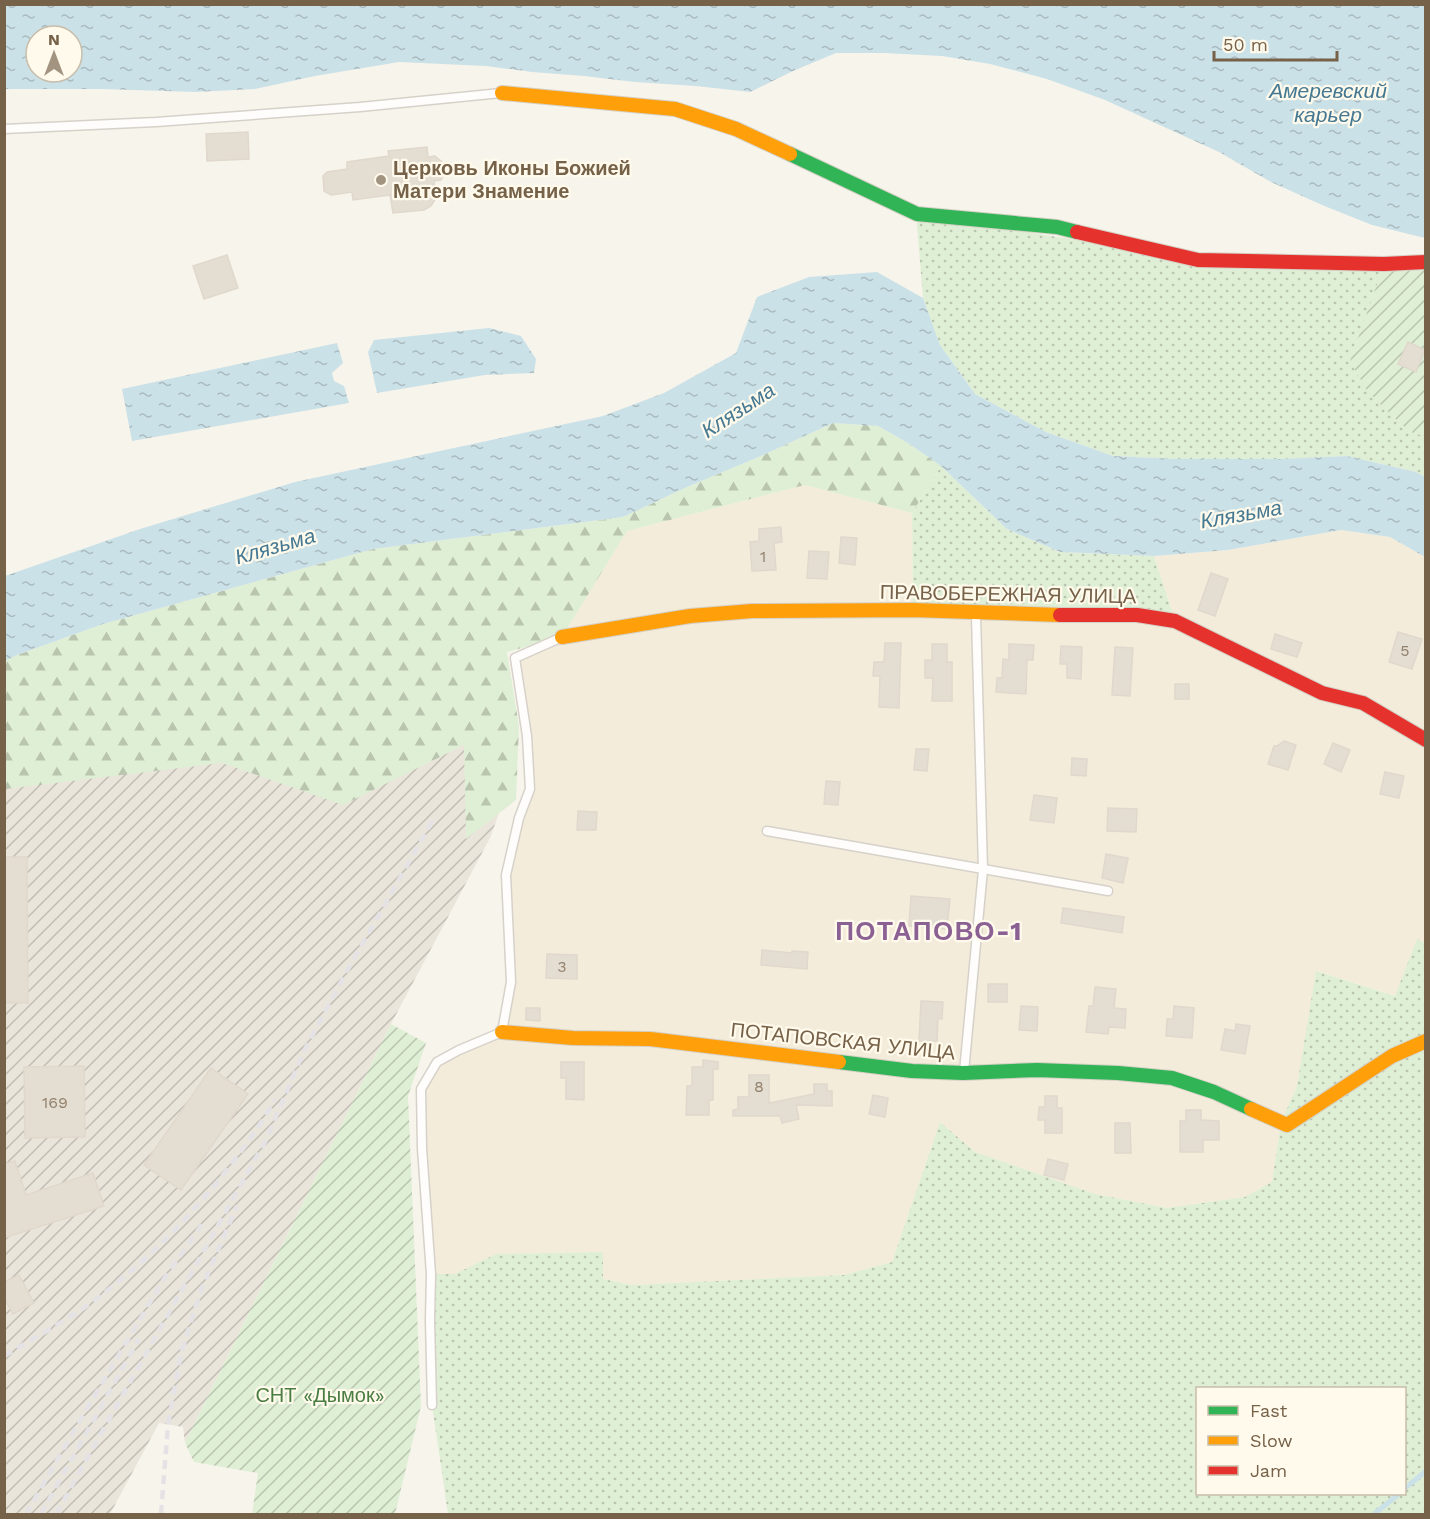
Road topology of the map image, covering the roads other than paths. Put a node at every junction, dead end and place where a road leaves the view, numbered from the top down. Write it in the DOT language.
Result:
graph roads {
  1 [pos="502,93"];
  2 [pos="4,129"];
  3 [pos="1425,262"];
  4 [pos="976,612"];
  5 [pos="562,637"];
  6 [pos="1425,740"];
  7 [pos="766,831"];
  8 [pos="983,870"];
  9 [pos="1108,891"];
  10 [pos="502,1032"];
  11 [pos="1425,1041"];
  12 [pos="963,1073"];
  13 [pos="432,1405"];
  1 -- 2 [label="lane"];
  1 -- 3 [label="street"];
  4 -- 5 [label="street, ПРАВОБЕРЕЖНАЯ УЛИЦА"];
  4 -- 6 [label="street, ПРАВОБЕРЕЖНАЯ УЛИЦА"];
  4 -- 8 [label="lane"];
  5 -- 10 [label="lane"];
  7 -- 8 [label="lane"];
  8 -- 9 [label="lane"];
  8 -- 12 [label="lane"];
  10 -- 12 [label="street, ПОТАПОВСКАЯ УЛИЦА"];
  10 -- 13 [label="lane"];
  11 -- 12 [label="street, ПОТАПОВСКАЯ УЛИЦА"];
}
